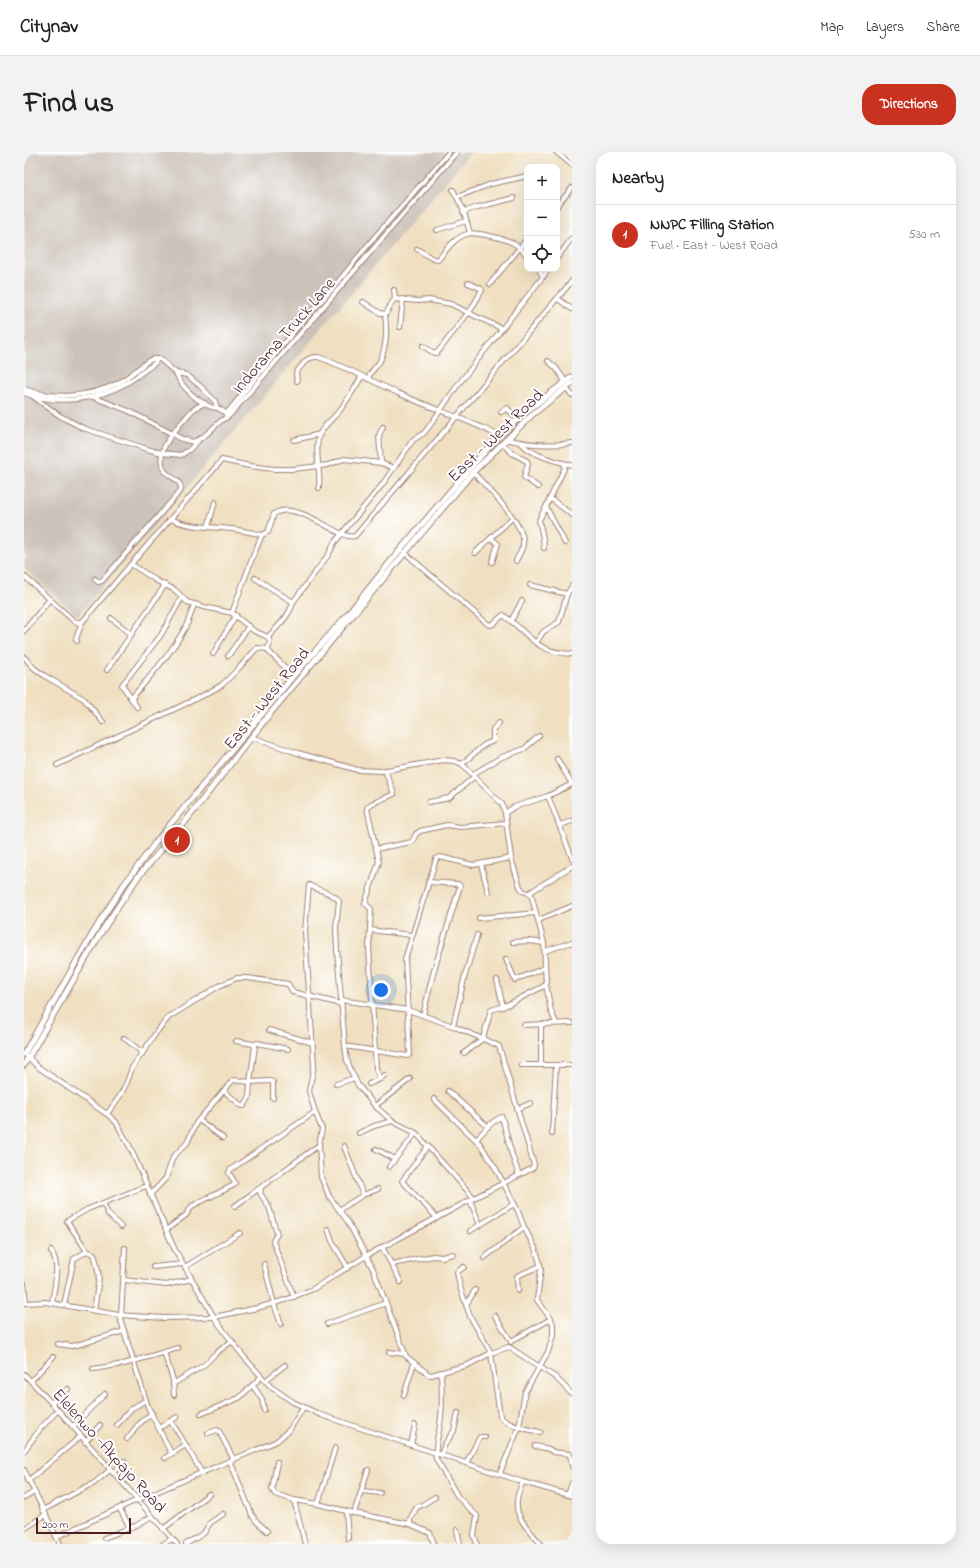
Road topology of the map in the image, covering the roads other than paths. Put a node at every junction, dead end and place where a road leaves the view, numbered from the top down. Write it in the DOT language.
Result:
graph roads {
  1 [pos="449,152"];
  2 [pos="457,152"];
  3 [pos="556,152"];
  4 [pos="572,165"];
  5 [pos="524,177"];
  6 [pos="572,188"];
  7 [pos="453,190"];
  8 [pos="457,197"];
  9 [pos="514,198"];
  10 [pos="560,202"];
  11 [pos="463,212"];
  12 [pos="466,221"];
  13 [pos="437,230"];
  14 [pos="470,233"];
  15 [pos="572,238"];
  16 [pos="524,242"];
  17 [pos="519,247"];
  18 [pos="417,249"];
  19 [pos="524,252"];
  20 [pos="560,254"];
  21 [pos="540,272"];
  22 [pos="547,272"];
  23 [pos="543,277"];
  24 [pos="572,281"];
  25 [pos="468,283"];
  26 [pos="490,284"];
  27 [pos="394,290"];
  28 [pos="395,299"];
  29 [pos="558,299"];
  30 [pos="403,300"];
  31 [pos="363,302"];
  32 [pos="572,309"];
  33 [pos="468,313"];
  34 [pos="385,314"];
  35 [pos="400,327"];
  36 [pos="501,328"];
  37 [pos="423,346"];
  38 [pos="157,359"];
  39 [pos="548,361"];
  40 [pos="176,372"];
  41 [pos="362,376"];
  42 [pos="572,377"];
  43 [pos="368,379"];
  44 [pos="297,381"];
  45 [pos="565,381"];
  46 [pos="572,383"];
  47 [pos="566,388"];
  48 [pos="24,389"];
  49 [pos="24,393"];
  50 [pos="572,395"];
  51 [pos="31,396"];
  52 [pos="93,396"];
  53 [pos="205,404"];
  54 [pos="217,408"];
  55 [pos="440,411"];
  56 [pos="501,412"];
  57 [pos="227,416"];
  58 [pos="456,416"];
  59 [pos="518,420"];
  60 [pos="383,426"];
  61 [pos="172,434"];
  62 [pos="320,434"];
  63 [pos="500,436"];
  64 [pos="199,440"];
  65 [pos="294,440"];
  66 [pos="504,441"];
  67 [pos="572,443"];
  68 [pos="522,444"];
  69 [pos="162,453"];
  70 [pos="382,463"];
  71 [pos="565,464"];
  72 [pos="572,465"];
  73 [pos="318,466"];
  74 [pos="394,468"];
  75 [pos="473,472"];
  76 [pos="538,487"];
  77 [pos="319,488"];
  78 [pos="550,498"];
  79 [pos="215,502"];
  80 [pos="546,507"];
  81 [pos="572,515"];
  82 [pos="512,518"];
  83 [pos="171,519"];
  84 [pos="208,527"];
  85 [pos="342,534"];
  86 [pos="262,535"];
  87 [pos="491,538"];
  88 [pos="565,543"];
  89 [pos="544,548"];
  90 [pos="400,550"];
  91 [pos="474,553"];
  92 [pos="405,554"];
  93 [pos="516,561"];
  94 [pos="492,562"];
  95 [pos="131,564"];
  96 [pos="24,576"];
  97 [pos="255,578"];
  98 [pos="95,579"];
  99 [pos="164,585"];
  100 [pos="530,585"];
  101 [pos="572,586"];
  102 [pos="567,594"];
  103 [pos="182,597"];
  104 [pos="50,598"];
  105 [pos="522,601"];
  106 [pos="293,602"];
  107 [pos="194,605"];
  108 [pos="234,614"];
  109 [pos="111,618"];
  110 [pos="511,621"];
  111 [pos="82,622"];
  112 [pos="248,626"];
  113 [pos="24,631"];
  114 [pos="131,634"];
  115 [pos="268,637"];
  116 [pos="77,642"];
  117 [pos="536,643"];
  118 [pos="268,649"];
  119 [pos="213,654"];
  120 [pos="572,654"];
  121 [pos="228,656"];
  122 [pos="24,657"];
  123 [pos="107,670"];
  124 [pos="294,676"];
  125 [pos="130,699"];
  126 [pos="137,707"];
  127 [pos="103,722"];
  128 [pos="499,723"];
  129 [pos="539,736"];
  130 [pos="251,737"];
  131 [pos="557,759"];
  132 [pos="462,764"];
  133 [pos="57,765"];
  134 [pos="385,770"];
  135 [pos="474,775"];
  136 [pos="572,784"];
  137 [pos="548,796"];
  138 [pos="429,802"];
  139 [pos="505,813"];
  140 [pos="572,821"];
  141 [pos="506,823"];
  142 [pos="560,825"];
  143 [pos="570,848"];
  144 [pos="376,850"];
  145 [pos="511,858"];
  146 [pos="572,858"];
  147 [pos="481,864"];
  148 [pos="572,866"];
  149 [pos="428,882"];
  150 [pos="488,892"];
  151 [pos="529,893"];
  152 [pos="572,906"];
  153 [pos="536,913"];
  154 [pos="479,918"];
  155 [pos="539,920"];
  156 [pos="370,930"];
  157 [pos="411,935"];
  158 [pos="477,936"];
  159 [pos="513,942"];
  160 [pos="572,942"];
  161 [pos="544,943"];
  162 [pos="545,951"];
  163 [pos="506,959"];
  164 [pos="544,968"];
  165 [pos="497,980"];
  166 [pos="546,985"];
  167 [pos="309,997"];
  168 [pos="341,1002"];
  169 [pos="374,1005"];
  170 [pos="503,1007"];
  171 [pos="408,1010"];
  172 [pos="423,1015"];
  173 [pos="556,1023"];
  174 [pos="572,1023"];
  175 [pos="542,1024"];
  176 [pos="524,1025"];
  177 [pos="453,1026"];
  178 [pos="269,1030"];
  179 [pos="124,1038"];
  180 [pos="482,1038"];
  181 [pos="236,1042"];
  182 [pos="313,1043"];
  183 [pos="254,1045"];
  184 [pos="345,1046"];
  185 [pos="288,1049"];
  186 [pos="376,1052"];
  187 [pos="143,1053"];
  188 [pos="464,1053"];
  189 [pos="25,1054"];
  190 [pos="24,1065"];
  191 [pos="521,1065"];
  192 [pos="541,1065"];
  193 [pos="556,1065"];
  194 [pos="572,1065"];
  195 [pos="385,1075"];
  196 [pos="355,1078"];
  197 [pos="380,1079"];
  198 [pos="410,1079"];
  199 [pos="250,1082"];
  200 [pos="336,1084"];
  201 [pos="369,1084"];
  202 [pos="224,1091"];
  203 [pos="448,1092"];
  204 [pos="273,1098"];
  205 [pos="434,1099"];
  206 [pos="531,1103"];
  207 [pos="375,1106"];
  208 [pos="517,1109"];
  209 [pos="315,1112"];
  210 [pos="107,1114"];
  211 [pos="199,1120"];
  212 [pos="392,1121"];
  213 [pos="488,1127"];
  214 [pos="359,1133"];
  215 [pos="416,1133"];
  216 [pos="552,1133"];
  217 [pos="223,1138"];
  218 [pos="476,1140"];
  219 [pos="319,1145"];
  220 [pos="344,1146"];
  221 [pos="428,1146"];
  222 [pos="376,1148"];
  223 [pos="395,1158"];
  224 [pos="389,1167"];
  225 [pos="519,1175"];
  226 [pos="504,1183"];
  227 [pos="146,1186"];
  228 [pos="261,1189"];
  229 [pos="378,1189"];
  230 [pos="150,1195"];
  231 [pos="363,1195"];
  232 [pos="472,1199"];
  233 [pos="103,1203"];
  234 [pos="514,1204"];
  235 [pos="235,1206"];
  236 [pos="339,1210"];
  237 [pos="437,1218"];
  238 [pos="480,1225"];
  239 [pos="121,1227"];
  240 [pos="524,1227"];
  241 [pos="166,1230"];
  242 [pos="328,1230"];
  243 [pos="470,1231"];
  244 [pos="240,1232"];
  245 [pos="382,1247"];
  246 [pos="125,1248"];
  247 [pos="51,1251"];
  248 [pos="87,1251"];
  249 [pos="453,1254"];
  250 [pos="366,1256"];
  251 [pos="484,1258"];
  252 [pos="264,1264"];
  253 [pos="392,1264"];
  254 [pos="184,1265"];
  255 [pos="540,1266"];
  256 [pos="153,1267"];
  257 [pos="464,1267"];
  258 [pos="348,1268"];
  259 [pos="124,1280"];
  260 [pos="192,1280"];
  261 [pos="400,1282"];
  262 [pos="24,1283"];
  263 [pos="475,1290"];
  264 [pos="518,1291"];
  265 [pos="294,1297"];
  266 [pos="25,1303"];
  267 [pos="52,1303"];
  268 [pos="386,1303"];
  269 [pos="274,1304"];
  270 [pos="64,1305"];
  271 [pos="466,1305"];
  272 [pos="94,1311"];
  273 [pos="120,1315"];
  274 [pos="495,1316"];
  275 [pos="214,1317"];
  276 [pos="551,1319"];
  277 [pos="281,1324"];
  278 [pos="327,1324"];
  279 [pos="124,1331"];
  280 [pos="232,1341"];
  281 [pos="511,1341"];
  282 [pos="58,1344"];
  283 [pos="509,1346"];
  284 [pos="178,1348"];
  285 [pos="164,1352"];
  286 [pos="389,1352"];
  287 [pos="491,1353"];
  288 [pos="405,1354"];
  289 [pos="53,1357"];
  290 [pos="134,1361"];
  291 [pos="414,1363"];
  292 [pos="285,1365"];
  293 [pos="540,1367"];
  294 [pos="93,1368"];
  295 [pos="441,1372"];
  296 [pos="24,1374"];
  297 [pos="261,1377"];
  298 [pos="31,1381"];
  299 [pos="265,1381"];
  300 [pos="173,1384"];
  301 [pos="253,1386"];
  302 [pos="68,1389"];
  303 [pos="105,1394"];
  304 [pos="572,1394"];
  305 [pos="174,1395"];
  306 [pos="404,1395"];
  307 [pos="146,1400"];
  308 [pos="51,1403"];
  309 [pos="303,1408"];
  310 [pos="58,1410"];
  311 [pos="264,1410"];
  312 [pos="152,1413"];
  313 [pos="458,1413"];
  314 [pos="201,1414"];
  315 [pos="177,1417"];
  316 [pos="170,1421"];
  317 [pos="100,1425"];
  318 [pos="117,1425"];
  319 [pos="415,1425"];
  320 [pos="73,1426"];
  321 [pos="519,1427"];
  322 [pos="159,1428"];
  323 [pos="540,1432"];
  324 [pos="208,1433"];
  325 [pos="81,1436"];
  326 [pos="485,1437"];
  327 [pos="127,1439"];
  328 [pos="85,1442"];
  329 [pos="411,1445"];
  330 [pos="184,1446"];
  331 [pos="536,1446"];
  332 [pos="335,1448"];
  333 [pos="24,1451"];
  334 [pos="171,1453"];
  335 [pos="435,1453"];
  336 [pos="441,1455"];
  337 [pos="164,1458"];
  338 [pos="232,1460"];
  339 [pos="124,1461"];
  340 [pos="277,1462"];
  341 [pos="466,1463"];
  342 [pos="572,1466"];
  343 [pos="24,1470"];
  344 [pos="368,1470"];
  345 [pos="112,1471"];
  346 [pos="202,1473"];
  347 [pos="500,1473"];
  348 [pos="28,1481"];
  349 [pos="523,1482"];
  350 [pos="572,1483"];
  351 [pos="362,1491"];
  352 [pos="34,1492"];
  353 [pos="380,1493"];
  354 [pos="209,1494"];
  355 [pos="570,1495"];
  356 [pos="434,1497"];
  357 [pos="24,1498"];
  358 [pos="137,1500"];
  359 [pos="294,1500"];
  360 [pos="318,1504"];
  361 [pos="120,1509"];
  362 [pos="43,1510"];
  363 [pos="346,1511"];
  364 [pos="354,1513"];
  365 [pos="223,1514"];
  366 [pos="45,1515"];
  367 [pos="152,1516"];
  368 [pos="410,1524"];
  369 [pos="130,1528"];
  370 [pos="24,1529"];
  371 [pos="163,1529"];
  372 [pos="457,1530"];
  373 [pos="266,1531"];
  374 [pos="56,1537"];
  375 [pos="104,1538"];
  376 [pos="348,1538"];
  377 [pos="172,1539"];
  378 [pos="60,1544"];
  379 [pos="163,1544"];
  380 [pos="177,1544"];
  381 [pos="186,1544"];
  382 [pos="304,1544"];
  383 [pos="434,1544"];
  384 [pos="460,1544"];
  385 [pos="477,1544"];
  386 [pos="541,1544"];
  1 -- 57 [label="street"];
  2 -- 57 [label="street, Indorama Truck Lane"];
  3 -- 4 [label="street"];
  5 -- 8 [label="street"];
  6 -- 10 [label="street"];
  7 -- 8 [label="street"];
  8 -- 11 [label="street"];
  9 -- 11 [label="street"];
  11 -- 12 [label="street"];
  12 -- 13 [label="street"];
  12 -- 14 [label="street"];
  14 -- 17 [label="street"];
  14 -- 18 [label="street"];
  15 -- 20 [label="street"];
  16 -- 17 [label="street"];
  17 -- 19 [label="street"];
  17 -- 26 [label="street"];
  21 -- 23 [label="street"];
  22 -- 23 [label="street"];
  23 -- 36 [label="street"];
  24 -- 29 [label="street"];
  25 -- 33 [label="street"];
  27 -- 28 [label="street"];
  28 -- 30 [label="street"];
  28 -- 34 [label="street"];
  29 -- 32 [label="street"];
  29 -- 58 [label="street"];
  30 -- 33 [label="street"];
  30 -- 35 [label="street"];
  31 -- 34 [label="street"];
  33 -- 36 [label="street"];
  33 -- 37 [label="street"];
  34 -- 43 [label="street"];
  36 -- 55 [label="street"];
  38 -- 40 [label="street"];
  38 -- 48 [label="street"];
  38 -- 52 [label="street"];
  39 -- 45 [label="street"];
  40 -- 53 [label="street"];
  40 -- 54 [label="street"];
  41 -- 43 [label="street"];
  41 -- 44 [label="street"];
  41 -- 62 [label="street"];
  42 -- 45 [label="main road, East - West Road"];
  43 -- 55 [label="street"];
  45 -- 59 [label="main road, East - West Road"];
  46 -- 47 [label="main road, East - West Road"];
  47 -- 50 [label="street"];
  47 -- 66 [label="main road, East - West Road"];
  49 -- 51 [label="street"];
  51 -- 52 [label="street"];
  51 -- 69 [label="street, Indorama Truck Lane"];
  52 -- 61 [label="street"];
  53 -- 54 [label="street"];
  53 -- 61 [label="street"];
  54 -- 57 [label="street"];
  55 -- 58 [label="street"];
  55 -- 74 [label="street"];
  56 -- 59 [label="street"];
  57 -- 64 [label="street, Indorama Truck Lane"];
  58 -- 63 [label="street"];
  58 -- 85 [label="street"];
  59 -- 63 [label="main road, East - West Road"];
  60 -- 70 [label="street"];
  61 -- 64 [label="street"];
  61 -- 69 [label="street"];
  62 -- 65 [label="street"];
  62 -- 73 [label="street"];
  63 -- 90 [label="main road, East - West Road"];
  64 -- 69 [label="street, Indorama Truck Lane"];
  66 -- 68 [label="street"];
  66 -- 75 [label="main road, East - West Road"];
  66 -- 76 [label="street"];
  67 -- 68 [label="street"];
  68 -- 71 [label="street"];
  69 -- 98 [label="street"];
  70 -- 73 [label="street"];
  70 -- 74 [label="street"];
  71 -- 72 [label="street"];
  71 -- 78 [label="street"];
  73 -- 77 [label="street"];
  73 -- 83 [label="street"];
  74 -- 85 [label="street"];
  75 -- 82 [label="street"];
  75 -- 92 [label="main road, East - West Road"];
  78 -- 80 [label="street"];
  78 -- 81 [label="street"];
  79 -- 84 [label="street"];
  80 -- 88 [label="street"];
  80 -- 89 [label="street"];
  82 -- 87 [label="street"];
  82 -- 93 [label="street"];
  83 -- 84 [label="street"];
  83 -- 95 [label="street"];
  84 -- 86 [label="street"];
  85 -- 86 [label="street"];
  85 -- 106 [label="street"];
  86 -- 108 [label="street"];
  87 -- 91 [label="street"];
  87 -- 94 [label="street"];
  90 -- 92 [label="street"];
  90 -- 124 [label="main road, East - West Road"];
  92 -- 110 [label="street"];
  92 -- 130 [label="main road, East - West Road"];
  95 -- 99 [label="street"];
  95 -- 111 [label="street"];
  96 -- 104 [label="street"];
  97 -- 106 [label="street"];
  99 -- 103 [label="street"];
  99 -- 114 [label="street"];
  100 -- 102 [label="street"];
  101 -- 102 [label="street"];
  102 -- 117 [label="street"];
  103 -- 107 [label="street"];
  103 -- 125 [label="street"];
  104 -- 111 [label="street"];
  104 -- 113 [label="street"];
  105 -- 110 [label="street"];
  106 -- 115 [label="street"];
  107 -- 108 [label="street"];
  107 -- 125 [label="street"];
  108 -- 112 [label="street"];
  108 -- 119 [label="street"];
  109 -- 114 [label="street"];
  110 -- 117 [label="street"];
  111 -- 116 [label="street"];
  112 -- 115 [label="street"];
  112 -- 121 [label="street"];
  114 -- 123 [label="street"];
  115 -- 118 [label="street"];
  117 -- 120 [label="street"];
  118 -- 124 [label="street"];
  118 -- 133 [label="street"];
  122 -- 127 [label="street"];
  124 -- 189 [label="main road, East - West Road"];
  125 -- 126 [label="street"];
  128 -- 132 [label="street"];
  129 -- 135 [label="street"];
  130 -- 134 [label="street"];
  130 -- 189 [label="main road, East - West Road"];
  131 -- 136 [label="street"];
  132 -- 134 [label="street"];
  132 -- 135 [label="street"];
  134 -- 144 [label="street"];
  135 -- 138 [label="street"];
  135 -- 139 [label="street"];
  136 -- 137 [label="street"];
  137 -- 139 [label="street"];
  137 -- 142 [label="street"];
  139 -- 141 [label="street"];
  140 -- 142 [label="street"];
  141 -- 144 [label="street"];
  141 -- 145 [label="street"];
  142 -- 143 [label="street"];
  143 -- 146 [label="street"];
  144 -- 156 [label="street"];
  145 -- 147 [label="street"];
  145 -- 151 [label="street"];
  147 -- 149 [label="street"];
  147 -- 150 [label="street"];
  148 -- 151 [label="street"];
  149 -- 157 [label="street"];
  149 -- 172 [label="street"];
  151 -- 153 [label="street"];
  152 -- 155 [label="street"];
  153 -- 154 [label="street"];
  153 -- 155 [label="street"];
  155 -- 161 [label="street"];
  156 -- 157 [label="street"];
  156 -- 169 [label="street"];
  157 -- 171 [label="street"];
  158 -- 177 [label="street"];
  159 -- 161 [label="street"];
  160 -- 162 [label="street"];
  161 -- 162 [label="street"];
  162 -- 164 [label="street"];
  163 -- 164 [label="street"];
  164 -- 166 [label="street"];
  165 -- 170 [label="street"];
  166 -- 170 [label="street"];
  166 -- 173 [label="street"];
  167 -- 168 [label="street"];
  167 -- 168 [label="street"];
  167 -- 182 [label="street"];
  167 -- 187 [label="street"];
  168 -- 169 [label="street"];
  168 -- 184 [label="street"];
  169 -- 171 [label="street"];
  169 -- 186 [label="street"];
  170 -- 180 [label="street"];
  171 -- 172 [label="street"];
  171 -- 186 [label="street"];
  172 -- 177 [label="street"];
  173 -- 174 [label="street"];
  173 -- 175 [label="street"];
  175 -- 176 [label="street"];
  175 -- 192 [label="street"];
  177 -- 180 [label="street"];
  178 -- 182 [label="street"];
  179 -- 187 [label="street"];
  180 -- 188 [label="street"];
  180 -- 208 [label="street"];
  181 -- 183 [label="street"];
  182 -- 209 [label="street"];
  183 -- 185 [label="street"];
  183 -- 199 [label="street"];
  184 -- 186 [label="street"];
  184 -- 196 [label="street"];
  186 -- 197 [label="street"];
  187 -- 210 [label="street"];
  189 -- 190 [label="main road, East - West Road"];
  189 -- 210 [label="street"];
  191 -- 192 [label="street"];
  192 -- 193 [label="street"];
  193 -- 194 [label="street"];
  193 -- 216 [label="street"];
  195 -- 197 [label="street"];
  196 -- 200 [label="street"];
  196 -- 207 [label="street"];
  197 -- 201 [label="street"];
  198 -- 207 [label="street"];
  199 -- 202 [label="street"];
  199 -- 202 [label="street"];
  199 -- 204 [label="street"];
  202 -- 211 [label="street"];
  203 -- 213 [label="street"];
  205 -- 218 [label="street"];
  206 -- 208 [label="street"];
  207 -- 212 [label="street"];
  208 -- 225 [label="street"];
  209 -- 219 [label="street"];
  209 -- 241 [label="street"];
  210 -- 227 [label="street"];
  211 -- 217 [label="street"];
  211 -- 230 [label="street"];
  212 -- 214 [label="street"];
  212 -- 215 [label="street"];
  213 -- 218 [label="street"];
  213 -- 225 [label="street"];
  215 -- 221 [label="street"];
  215 -- 223 [label="street"];
  218 -- 226 [label="street"];
  219 -- 228 [label="street"];
  219 -- 236 [label="street"];
  220 -- 231 [label="street"];
  221 -- 232 [label="street"];
  221 -- 237 [label="street"];
  222 -- 223 [label="street"];
  223 -- 224 [label="street"];
  225 -- 226 [label="street"];
  226 -- 232 [label="street"];
  226 -- 234 [label="street"];
  227 -- 230 [label="street"];
  227 -- 233 [label="street"];
  228 -- 235 [label="street"];
  228 -- 265 [label="street"];
  229 -- 231 [label="street"];
  230 -- 241 [label="street"];
  231 -- 236 [label="street"];
  232 -- 237 [label="street"];
  232 -- 238 [label="street"];
  233 -- 239 [label="street"];
  233 -- 248 [label="street"];
  234 -- 238 [label="street"];
  234 -- 240 [label="street"];
  236 -- 250 [label="street"];
  237 -- 245 [label="street"];
  238 -- 243 [label="street"];
  240 -- 251 [label="street"];
  240 -- 255 [label="street"];
  241 -- 254 [label="street"];
  242 -- 258 [label="street"];
  244 -- 254 [label="street"];
  245 -- 250 [label="street"];
  245 -- 253 [label="street"];
  246 -- 259 [label="street"];
  247 -- 267 [label="street"];
  248 -- 270 [label="street"];
  248 -- 272 [label="street"];
  249 -- 253 [label="street"];
  250 -- 258 [label="street"];
  250 -- 268 [label="street"];
  252 -- 269 [label="street"];
  253 -- 261 [label="street"];
  254 -- 256 [label="street"];
  254 -- 260 [label="street"];
  255 -- 264 [label="street"];
  255 -- 276 [label="street"];
  257 -- 271 [label="street"];
  258 -- 265 [label="street"];
  259 -- 260 [label="street"];
  259 -- 273 [label="street"];
  260 -- 275 [label="street"];
  262 -- 266 [label="street"];
  263 -- 271 [label="street"];
  265 -- 269 [label="street"];
  266 -- 267 [label="street"];
  267 -- 270 [label="street"];
  268 -- 278 [label="street"];
  268 -- 288 [label="street"];
  269 -- 275 [label="street"];
  269 -- 277 [label="street"];
  270 -- 272 [label="street"];
  271 -- 287 [label="street"];
  272 -- 273 [label="street"];
  273 -- 275 [label="street"];
  273 -- 279 [label="street"];
  274 -- 281 [label="street"];
  275 -- 280 [label="street"];
  276 -- 281 [label="street"];
  276 -- 293 [label="street"];
  279 -- 282 [label="street"];
  279 -- 290 [label="street"];
  280 -- 297 [label="street"];
  280 -- 300 [label="street"];
  281 -- 283 [label="street"];
  283 -- 287 [label="street"];
  283 -- 293 [label="street"];
  284 -- 285 [label="street"];
  285 -- 290 [label="street"];
  285 -- 300 [label="street"];
  286 -- 288 [label="street"];
  287 -- 295 [label="street"];
  287 -- 321 [label="street"];
  288 -- 291 [label="street"];
  289 -- 298 [label="street"];
  290 -- 294 [label="street"];
  290 -- 307 [label="street"];
  291 -- 295 [label="street"];
  291 -- 306 [label="street"];
  292 -- 299 [label="street"];
  293 -- 304 [label="street"];
  293 -- 321 [label="street"];
  295 -- 335 [label="street"];
  296 -- 298 [label="street, Elelenwo -Akpajo Road"];
  297 -- 299 [label="street"];
  297 -- 301 [label="street"];
  298 -- 308 [label="street, Elelenwo -Akpajo Road"];
  299 -- 309 [label="street"];
  300 -- 305 [label="street"];
  301 -- 311 [label="street"];
  301 -- 314 [label="street"];
  302 -- 308 [label="street"];
  303 -- 320 [label="street"];
  307 -- 312 [label="street"];
  307 -- 318 [label="street"];
  308 -- 310 [label="street, Elelenwo -Akpajo Road"];
  309 -- 329 [label="street"];
  309 -- 338 [label="street"];
  310 -- 320 [label="street, Elelenwo -Akpajo Road"];
  310 -- 333 [label="street"];
  312 -- 322 [label="street"];
  312 -- 327 [label="street"];
  313 -- 336 [label="street"];
  315 -- 316 [label="street"];
  316 -- 322 [label="street"];
  316 -- 330 [label="street"];
  317 -- 328 [label="street"];
  319 -- 329 [label="street"];
  320 -- 325 [label="street, Elelenwo -Akpajo Road"];
  321 -- 323 [label="street"];
  321 -- 347 [label="street"];
  322 -- 334 [label="street"];
  324 -- 338 [label="street"];
  325 -- 328 [label="street, Elelenwo -Akpajo Road"];
  325 -- 348 [label="street"];
  326 -- 341 [label="street"];
  328 -- 345 [label="street, Elelenwo -Akpajo Road"];
  329 -- 335 [label="street"];
  330 -- 334 [label="street"];
  330 -- 346 [label="street"];
  331 -- 342 [label="street"];
  332 -- 360 [label="street"];
  334 -- 337 [label="street"];
  335 -- 336 [label="street"];
  335 -- 385 [label="street"];
  336 -- 341 [label="street"];
  338 -- 346 [label="street"];
  338 -- 373 [label="street"];
  339 -- 345 [label="street"];
  340 -- 359 [label="street"];
  341 -- 347 [label="street"];
  343 -- 348 [label="street"];
  344 -- 351 [label="street"];
  345 -- 358 [label="street, Elelenwo -Akpajo Road"];
  345 -- 362 [label="street"];
  346 -- 358 [label="street"];
  347 -- 349 [label="street"];
  348 -- 352 [label="street"];
  349 -- 355 [label="street"];
  349 -- 386 [label="street"];
  350 -- 355 [label="street"];
  351 -- 353 [label="street"];
  351 -- 364 [label="street"];
  352 -- 357 [label="street"];
  352 -- 362 [label="street"];
  354 -- 371 [label="street"];
  356 -- 368 [label="street"];
  358 -- 361 [label="street"];
  358 -- 367 [label="street, Elelenwo -Akpajo Road"];
  359 -- 360 [label="street"];
  359 -- 382 [label="street"];
  360 -- 363 [label="street"];
  361 -- 369 [label="street"];
  361 -- 374 [label="street"];
  362 -- 366 [label="street"];
  363 -- 364 [label="street"];
  363 -- 376 [label="street"];
  364 -- 368 [label="street"];
  365 -- 381 [label="street"];
  366 -- 370 [label="street"];
  366 -- 374 [label="street"];
  367 -- 369 [label="street"];
  367 -- 371 [label="street, Elelenwo -Akpajo Road"];
  368 -- 383 [label="street"];
  369 -- 375 [label="street"];
  371 -- 377 [label="street, Elelenwo -Akpajo Road"];
  372 -- 384 [label="street"];
  374 -- 378 [label="street"];
  377 -- 379 [label="street"];
  377 -- 380 [label="street, Elelenwo -Akpajo Road"];
}
